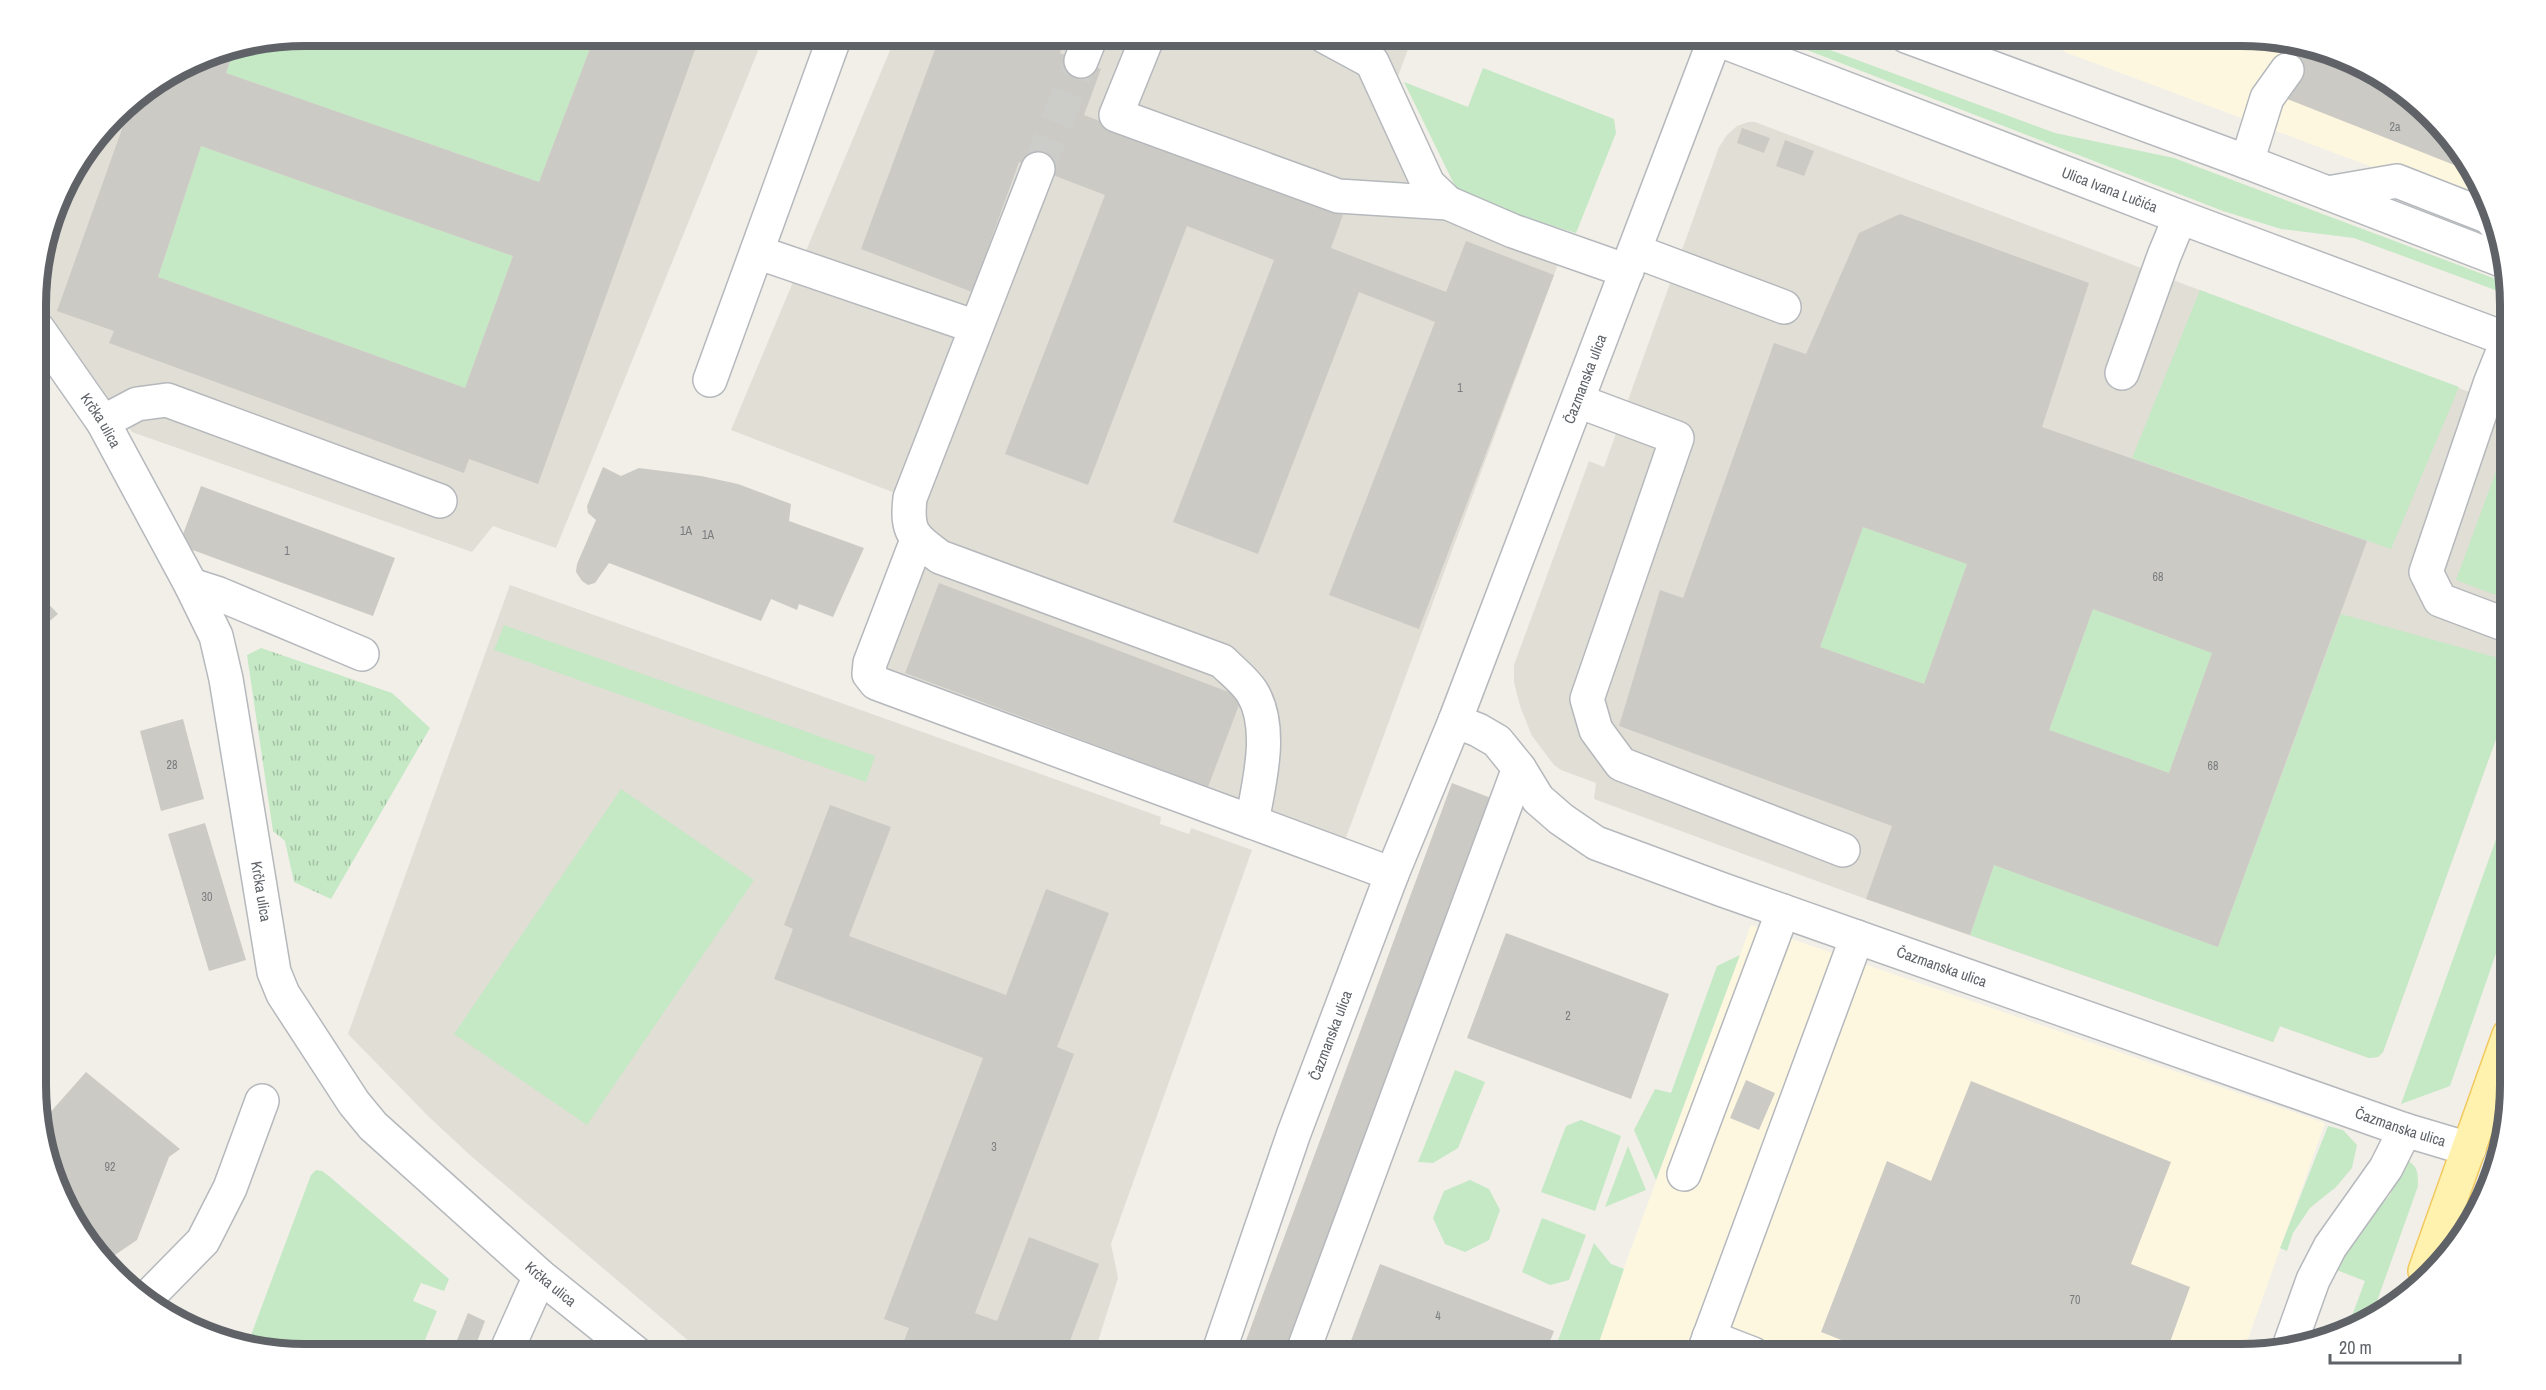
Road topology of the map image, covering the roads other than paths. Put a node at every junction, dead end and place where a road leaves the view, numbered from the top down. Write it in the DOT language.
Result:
graph roads {
  1 [pos="831,46"];
  2 [pos="1144,46"];
  3 [pos="1342,46"];
  4 [pos="1711,46"];
  5 [pos="1737,46"];
  6 [pos="1933,46"];
  7 [pos="2287,70"];
  8 [pos="2247,162"];
  9 [pos="1038,169"];
  10 [pos="2328,193"];
  11 [pos="1448,203"];
  12 [pos="2483,215"];
  13 [pos="2180,217"];
  14 [pos="757,252"];
  15 [pos="2495,258"];
  16 [pos="1631,261"];
  17 [pos="1784,307"];
  18 [pos="976,327"];
  19 [pos="2500,337"];
  20 [pos="46,340"];
  21 [pos="2500,361"];
  22 [pos="2122,373"];
  23 [pos="710,380"];
  24 [pos="1578,401"];
  25 [pos="103,422"];
  26 [pos="440,501"];
  27 [pos="917,540"];
  28 [pos="191,585"];
  29 [pos="2500,623"];
  30 [pos="362,654"];
  31 [pos="1455,722"];
  32 [pos="1518,768"];
  33 [pos="1252,822"];
  34 [pos="1843,850"];
  35 [pos="1392,874"];
  36 [pos="1783,911"];
  37 [pos="1857,938"];
  38 [pos="2500,1063"];
  39 [pos="262,1101"];
  40 [pos="2405,1130"];
  41 [pos="2469,1149"];
  42 [pos="1684,1174"];
  43 [pos="2428,1264"];
  44 [pos="540,1276"];
  45 [pos="152,1293"];
  46 [pos="2292,1339"];
  47 [pos="509,1344"];
  48 [pos="625,1344"];
  49 [pos="1221,1344"];
  50 [pos="1306,1344"];
  51 [pos="1706,1344"];
  1 -- 14 [label="street"];
  2 -- 11 [label="street"];
  3 -- 11 [label="street"];
  4 -- 16 [label="street, Čazmanska ulica"];
  5 -- 13 [label="street, Ulica Ivana Lučića"];
  6 -- 8 [label="street"];
  7 -- 8 [label="street"];
  8 -- 10 [label="street"];
  9 -- 18 [label="street"];
  10 -- 12 [label="street"];
  10 -- 15 [label="street"];
  11 -- 16 [label="street"];
  13 -- 19 [label="street, Ulica Ivana Lučića"];
  13 -- 22 [label="street"];
  14 -- 18 [label="street"];
  14 -- 23 [label="street"];
  16 -- 17 [label="street"];
  16 -- 24 [label="street, Čazmanska ulica"];
  18 -- 27 [label="street"];
  20 -- 25 [label="street, Krčka ulica"];
  21 -- 29 [label="street"];
  24 -- 31 [label="street, Čazmanska ulica"];
  24 -- 34 [label="street"];
  25 -- 26 [label="street"];
  25 -- 28 [label="street, Krčka ulica"];
  27 -- 33 [label="street"];
  27 -- 33 [label="street"];
  28 -- 30 [label="street"];
  28 -- 44 [label="street, Krčka ulica"];
  31 -- 32 [label="street, Čazmanska ulica"];
  31 -- 35 [label="street, Čazmanska ulica"];
  32 -- 36 [label="street, Čazmanska ulica"];
  32 -- 50 [label="street"];
  33 -- 35 [label="street"];
  35 -- 49 [label="street, Čazmanska ulica"];
  36 -- 37 [label="street, Čazmanska ulica"];
  36 -- 42 [label="street"];
  37 -- 40 [label="street, Čazmanska ulica"];
  37 -- 51 [label="street"];
  38 -- 41 [label="main road"];
  39 -- 45 [label="street"];
  40 -- 41 [label="street, Čazmanska ulica"];
  40 -- 46 [label="street"];
  41 -- 43 [label="main road"];
  44 -- 47 [label="street"];
  44 -- 48 [label="street, Krčka ulica"];
}
